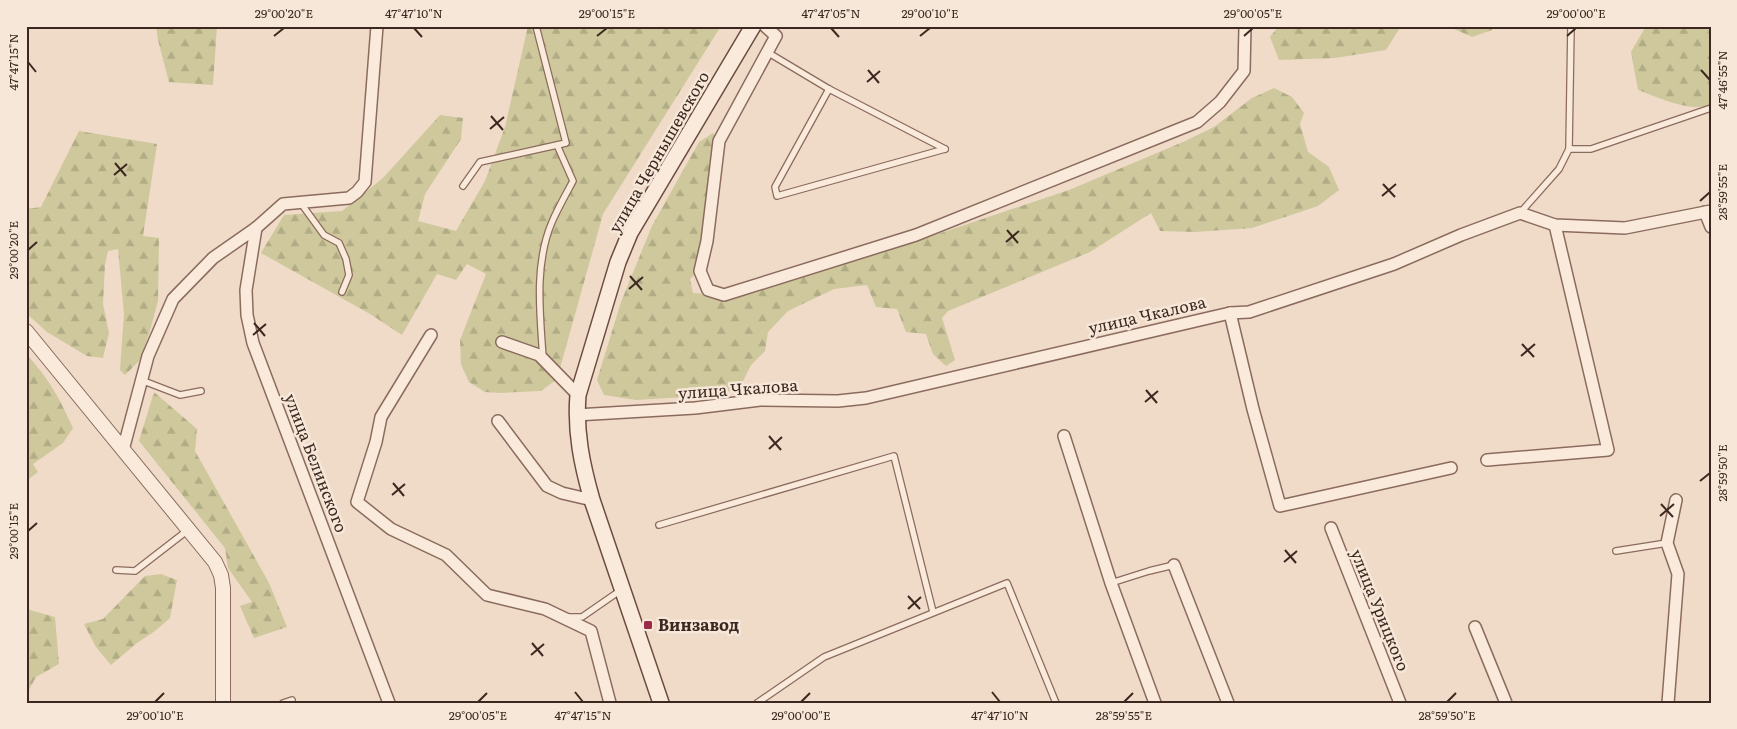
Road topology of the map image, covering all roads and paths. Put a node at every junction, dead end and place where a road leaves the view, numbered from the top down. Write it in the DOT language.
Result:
graph roads {
  1 [pos="377,26"];
  2 [pos="536,26"];
  3 [pos="753,26"];
  4 [pos="765,26"];
  5 [pos="1244,26"];
  6 [pos="1571,26"];
  7 [pos="767,52"];
  8 [pos="829,89"];
  9 [pos="1711,108"];
  10 [pos="557,145"];
  11 [pos="1569,149"];
  12 [pos="463,186"];
  13 [pos="300,202"];
  14 [pos="1708,212"];
  15 [pos="1520,213"];
  16 [pos="1555,225"];
  17 [pos="1711,227"];
  18 [pos="256,228"];
  19 [pos="342,292"];
  20 [pos="1230,313"];
  21 [pos="26,331"];
  22 [pos="430,335"];
  23 [pos="502,342"];
  24 [pos="544,360"];
  25 [pos="141,380"];
  26 [pos="201,391"];
  27 [pos="578,396"];
  28 [pos="576,414"];
  29 [pos="498,421"];
  30 [pos="1064,436"];
  31 [pos="123,450"];
  32 [pos="1487,460"];
  33 [pos="1451,468"];
  34 [pos="592,500"];
  35 [pos="1676,500"];
  36 [pos="659,525"];
  37 [pos="1331,528"];
  38 [pos="188,530"];
  39 [pos="1668,543"];
  40 [pos="1616,551"];
  41 [pos="1174,565"];
  42 [pos="116,570"];
  43 [pos="1111,583"];
  44 [pos="623,588"];
  45 [pos="934,612"];
  46 [pos="560,617"];
  47 [pos="1475,627"];
  48 [pos="292,700"];
  49 [pos="223,703"];
  50 [pos="283,703"];
  51 [pos="389,703"];
  52 [pos="610,703"];
  53 [pos="661,703"];
  54 [pos="757,703"];
  55 [pos="1056,703"];
  56 [pos="1155,703"];
  57 [pos="1228,703"];
  58 [pos="1400,703"];
  59 [pos="1506,703"];
  60 [pos="1668,703"];
  1 -- 13 [label="street"];
  2 -- 10 [label="lane"];
  3 -- 27 [label="main road, улица Чернышевского"];
  4 -- 7 [label="street"];
  5 -- 7 [label="street"];
  6 -- 11 [label="lane"];
  7 -- 8 [label="lane"];
  8 -- 8 [label="lane"];
  9 -- 11 [label="lane"];
  10 -- 12 [label="lane"];
  10 -- 24 [label="lane"];
  11 -- 15 [label="lane"];
  13 -- 18 [label="street"];
  13 -- 19 [label="lane"];
  14 -- 16 [label="street"];
  14 -- 17 [label="street"];
  15 -- 16 [label="street"];
  15 -- 20 [label="street, улица Чкалова"];
  16 -- 32 [label="street"];
  18 -- 25 [label="street"];
  18 -- 51 [label="street, улица Белинского"];
  20 -- 28 [label="street, улица Чкалова"];
  20 -- 33 [label="street"];
  21 -- 31 [label="street"];
  22 -- 46 [label="street"];
  23 -- 24 [label="street"];
  24 -- 27 [label="street"];
  25 -- 26 [label="lane"];
  25 -- 31 [label="street"];
  27 -- 28 [label="main road, улица Чернышевского"];
  28 -- 34 [label="main road, улица Чернышевского"];
  29 -- 34 [label="street"];
  30 -- 43 [label="street"];
  31 -- 38 [label="street"];
  34 -- 44 [label="main road, улица Чернышевского"];
  35 -- 39 [label="street"];
  36 -- 45 [label="lane"];
  37 -- 58 [label="street, улица Урицкого"];
  38 -- 42 [label="lane"];
  38 -- 49 [label="street"];
  39 -- 40 [label="lane"];
  39 -- 60 [label="street"];
  41 -- 43 [label="lane"];
  41 -- 57 [label="street"];
  43 -- 56 [label="street"];
  44 -- 46 [label="lane"];
  44 -- 53 [label="main road, улица Чернышевского"];
  45 -- 54 [label="lane"];
  45 -- 55 [label="lane"];
  46 -- 52 [label="street"];
  47 -- 59 [label="street"];
  48 -- 50 [label="lane"];
}
